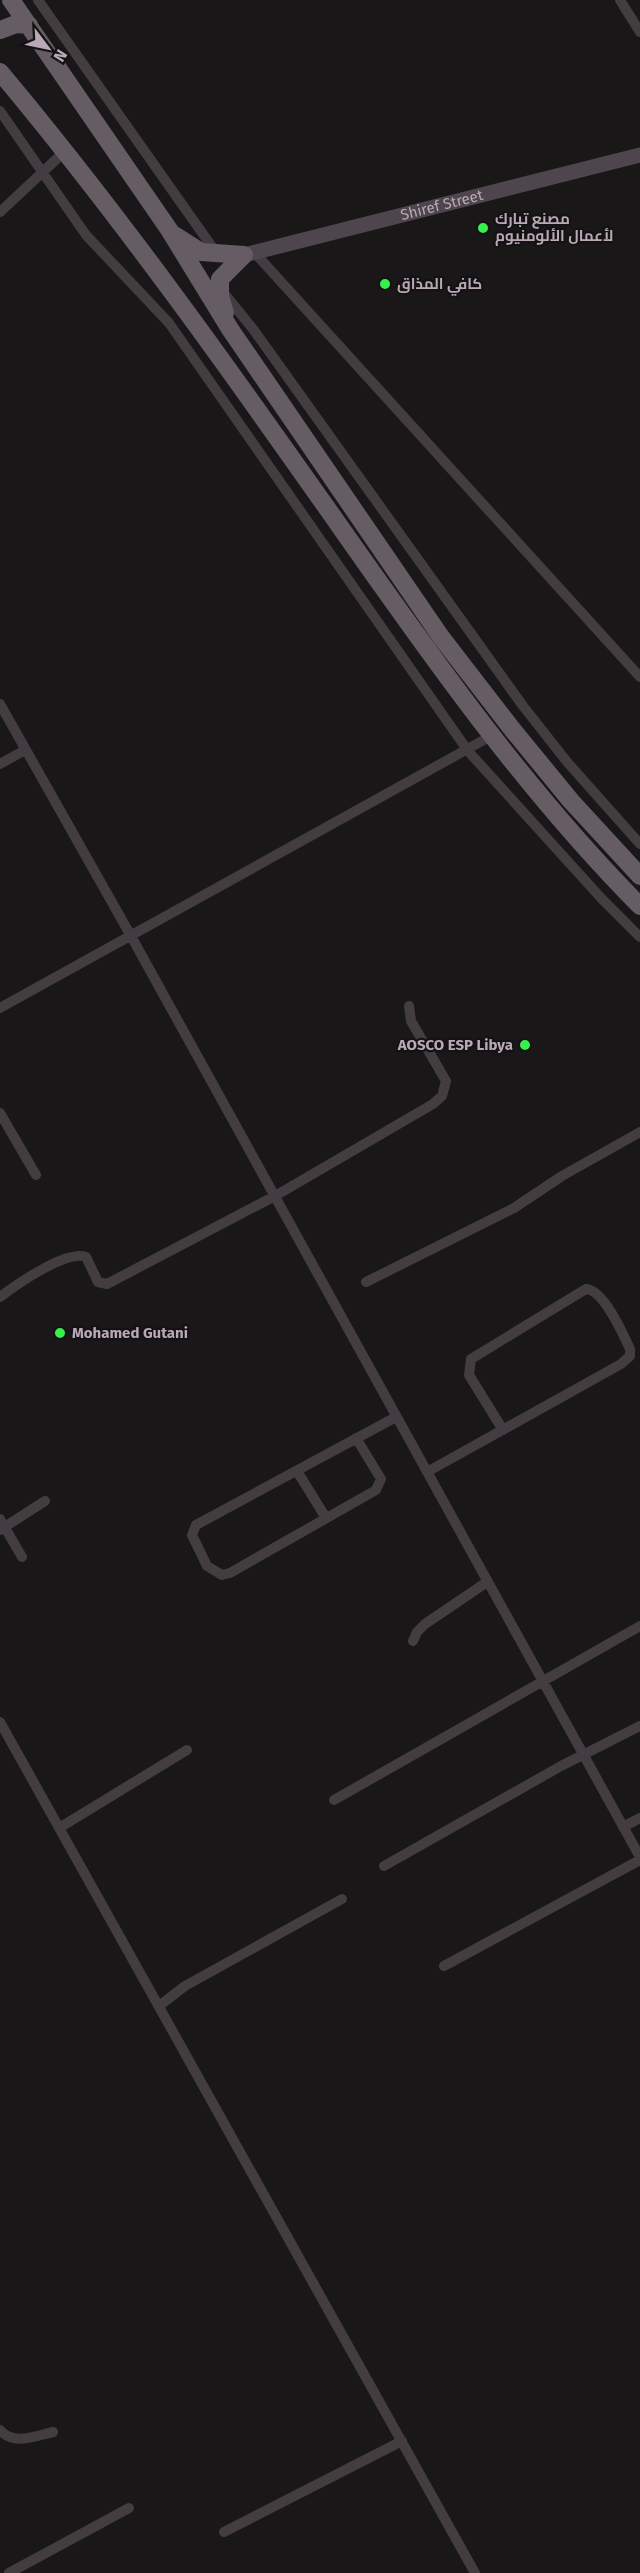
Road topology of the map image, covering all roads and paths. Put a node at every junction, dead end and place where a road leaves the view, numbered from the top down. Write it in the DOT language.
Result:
graph roads {
  1 [pos="11,0"];
  2 [pos="38,0"];
  3 [pos="620,0"];
  4 [pos="29,25"];
  5 [pos="0,30"];
  6 [pos="640,32"];
  7 [pos="0,72"];
  8 [pos="0,111"];
  9 [pos="64,152"];
  10 [pos="640,155"];
  11 [pos="43,171"];
  12 [pos="0,212"];
  13 [pos="170,231"];
  14 [pos="217,254"];
  15 [pos="249,254"];
  16 [pos="219,287"];
  17 [pos="230,329"];
  18 [pos="640,677"];
  19 [pos="0,704"];
  20 [pos="491,736"];
  21 [pos="25,750"];
  22 [pos="468,751"];
  23 [pos="0,764"];
  24 [pos="640,844"];
  25 [pos="640,876"];
  26 [pos="617,882"];
  27 [pos="602,898"];
  28 [pos="640,906"];
  29 [pos="131,936"];
  30 [pos="640,937"];
  31 [pos="409,1006"];
  32 [pos="0,1008"];
  33 [pos="0,1113"];
  34 [pos="640,1132"];
  35 [pos="36,1175"];
  36 [pos="274,1196"];
  37 [pos="366,1282"];
  38 [pos="0,1297"];
  39 [pos="396,1417"];
  40 [pos="503,1430"];
  41 [pos="356,1438"];
  42 [pos="297,1471"];
  43 [pos="427,1472"];
  44 [pos="45,1501"];
  45 [pos="326,1518"];
  46 [pos="2,1525"];
  47 [pos="22,1557"];
  48 [pos="487,1582"];
  49 [pos="640,1626"];
  50 [pos="413,1641"];
  51 [pos="541,1681"];
  52 [pos="0,1722"];
  53 [pos="640,1726"];
  54 [pos="187,1750"];
  55 [pos="584,1754"];
  56 [pos="334,1800"];
  57 [pos="640,1818"];
  58 [pos="623,1827"];
  59 [pos="59,1828"];
  60 [pos="640,1858"];
  61 [pos="384,1866"];
  62 [pos="342,1899"];
  63 [pos="444,1966"];
  64 [pos="159,2006"];
  65 [pos="0,2430"];
  66 [pos="53,2432"];
  67 [pos="402,2441"];
  68 [pos="129,2508"];
  69 [pos="224,2532"];
  70 [pos="9,2573"];
  71 [pos="475,2573"];
  1 -- 4 [label="highway"];
  2 -- 14 [label="street"];
  3 -- 6 [label="street"];
  4 -- 5 [label="highway"];
  4 -- 13 [label="highway"];
  7 -- 9 [label="highway"];
  8 -- 11 [label="street"];
  9 -- 11 [label="street"];
  9 -- 20 [label="highway"];
  10 -- 15 [label="main road, Shiref Street"];
  11 -- 12 [label="street"];
  11 -- 22 [label="street"];
  13 -- 14 [label="highway"];
  13 -- 17 [label="highway"];
  14 -- 15 [label="highway"];
  15 -- 16 [label="highway"];
  15 -- 18 [label="street"];
  16 -- 17 [label="highway"];
  16 -- 24 [label="street"];
  17 -- 25 [label="highway"];
  19 -- 21 [label="street"];
  20 -- 22 [label="street"];
  20 -- 26 [label="highway"];
  21 -- 23 [label="street"];
  21 -- 29 [label="street"];
  22 -- 27 [label="street"];
  22 -- 29 [label="street"];
  26 -- 27 [label="street"];
  26 -- 28 [label="highway"];
  27 -- 30 [label="street"];
  29 -- 32 [label="street"];
  29 -- 36 [label="street"];
  31 -- 36 [label="street"];
  33 -- 35 [label="street"];
  34 -- 37 [label="street"];
  36 -- 38 [label="street"];
  36 -- 39 [label="street"];
  39 -- 41 [label="street"];
  39 -- 43 [label="street"];
  40 -- 40 [label="street"];
  40 -- 43 [label="street"];
  41 -- 42 [label="street"];
  41 -- 45 [label="street"];
  42 -- 45 [label="street"];
  42 -- 45 [label="street"];
  43 -- 48 [label="street"];
  44 -- 46 [label="street"];
  46 -- 47 [label="street"];
  48 -- 50 [label="street"];
  48 -- 51 [label="street"];
  49 -- 51 [label="street"];
  51 -- 55 [label="street"];
  51 -- 56 [label="street"];
  52 -- 59 [label="street"];
  53 -- 55 [label="street"];
  54 -- 59 [label="street"];
  55 -- 58 [label="street"];
  55 -- 61 [label="street"];
  57 -- 58 [label="street"];
  58 -- 60 [label="street"];
  59 -- 64 [label="street"];
  60 -- 63 [label="street"];
  62 -- 64 [label="street"];
  64 -- 67 [label="street"];
  65 -- 66 [label="street"];
  67 -- 69 [label="street"];
  67 -- 71 [label="street"];
  68 -- 70 [label="street"];
}
